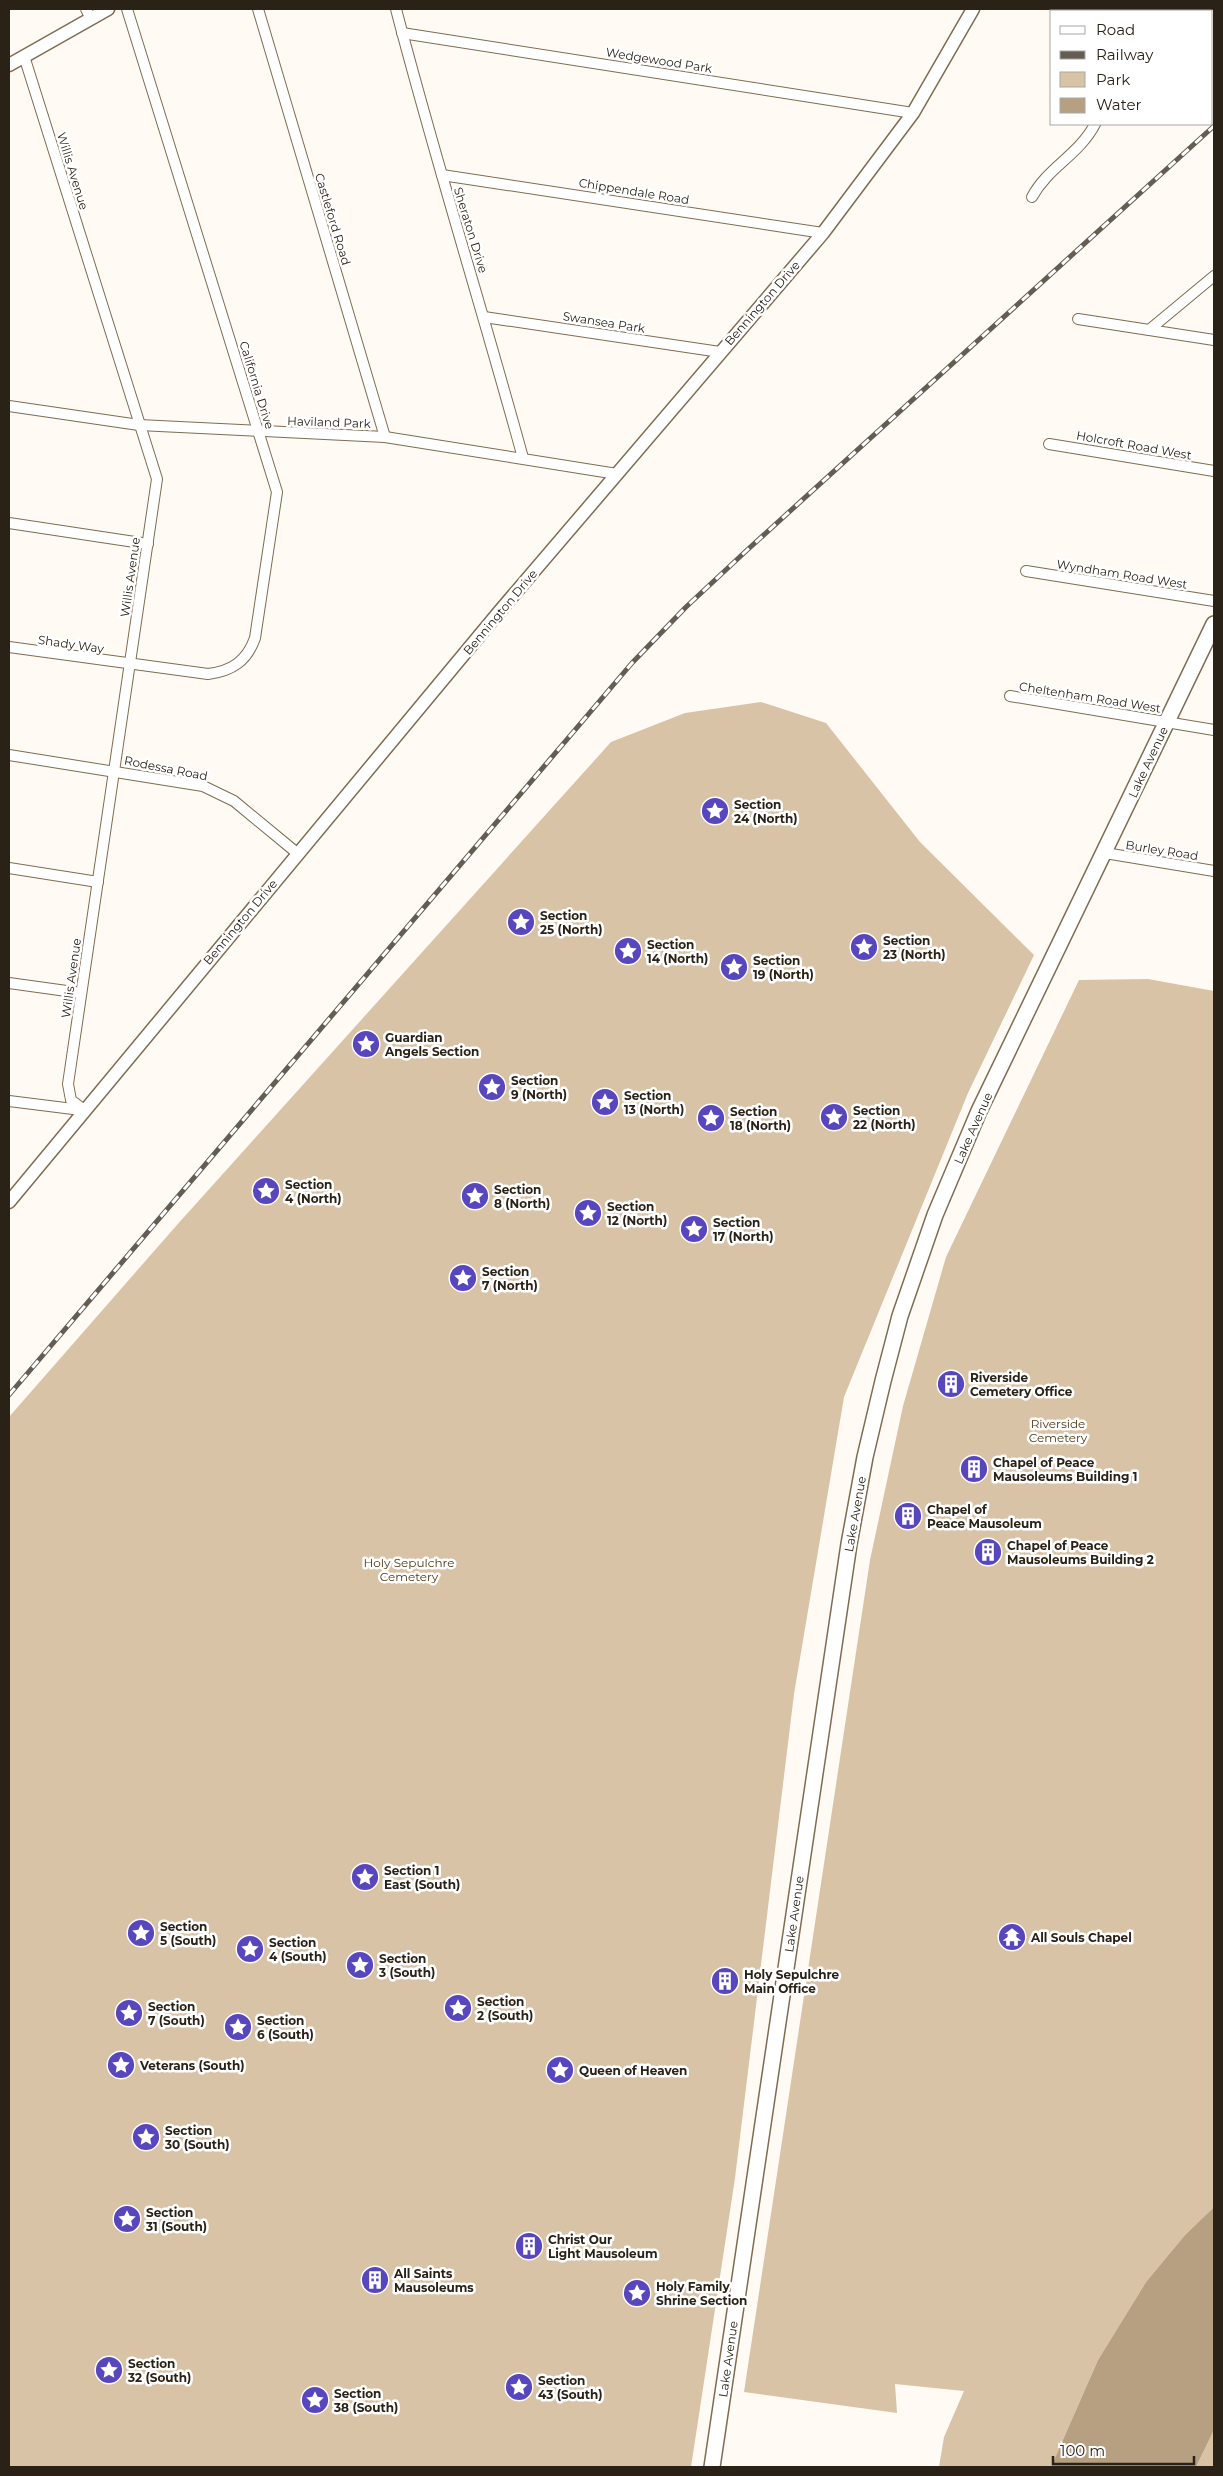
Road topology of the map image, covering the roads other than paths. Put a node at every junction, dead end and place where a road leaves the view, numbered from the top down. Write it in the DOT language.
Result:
graph roads {
  1 [pos="108,9"];
  2 [pos="127,9"];
  3 [pos="258,9"];
  4 [pos="396,9"];
  5 [pos="973,9"];
  6 [pos="88,14"];
  7 [pos="402,33"];
  8 [pos="24,56"];
  9 [pos="9,65"];
  10 [pos="913,113"];
  11 [pos="1095,125"];
  12 [pos="442,175"];
  13 [pos="1032,197"];
  14 [pos="823,233"];
  15 [pos="1214,276"];
  16 [pos="484,317"];
  17 [pos="1078,319"];
  18 [pos="1149,330"];
  19 [pos="1214,340"];
  20 [pos="720,352"];
  21 [pos="9,406"];
  22 [pos="139,425"];
  23 [pos="258,432"];
  24 [pos="385,437"];
  25 [pos="1049,444"];
  26 [pos="523,458"];
  27 [pos="1214,471"];
  28 [pos="617,474"];
  29 [pos="9,523"];
  30 [pos="148,544"];
  31 [pos="1026,571"];
  32 [pos="1214,601"];
  33 [pos="1214,624"];
  34 [pos="9,647"];
  35 [pos="129,665"];
  36 [pos="1010,696"];
  37 [pos="1166,722"];
  38 [pos="1214,730"];
  39 [pos="9,755"];
  40 [pos="114,771"];
  41 [pos="298,853"];
  42 [pos="1105,854"];
  43 [pos="9,868"];
  44 [pos="1214,871"];
  45 [pos="98,882"];
  46 [pos="9,984"];
  47 [pos="81,993"];
  48 [pos="9,1101"];
  49 [pos="84,1110"];
  50 [pos="9,1202"];
  51 [pos="712,2467"];
  1 -- 6 [label="street"];
  2 -- 23 [label="street, California Drive"];
  3 -- 24 [label="street, Castleford Road"];
  4 -- 7 [label="street, Sheraton Drive"];
  5 -- 10 [label="street, Bennington Drive"];
  6 -- 8 [label="street"];
  7 -- 10 [label="street, Wedgewood Park"];
  7 -- 12 [label="street, Sheraton Drive"];
  8 -- 9 [label="street"];
  8 -- 22 [label="street, Willis Avenue"];
  10 -- 14 [label="street, Bennington Drive"];
  11 -- 13 [label="street"];
  12 -- 14 [label="street, Chippendale Road"];
  12 -- 16 [label="street, Sheraton Drive"];
  14 -- 20 [label="street, Bennington Drive"];
  15 -- 18 [label="street"];
  16 -- 20 [label="street, Swansea Park"];
  16 -- 26 [label="street, Sheraton Drive"];
  17 -- 18 [label="street"];
  18 -- 19 [label="street"];
  20 -- 28 [label="street, Bennington Drive"];
  21 -- 22 [label="street, Haviland Park"];
  22 -- 23 [label="street, Haviland Park"];
  22 -- 30 [label="street, Willis Avenue"];
  23 -- 24 [label="street, Haviland Park"];
  23 -- 35 [label="street, California Drive"];
  24 -- 26 [label="street, Haviland Park"];
  25 -- 27 [label="street, Holcroft Road West"];
  26 -- 28 [label="street, Haviland Park"];
  28 -- 41 [label="street, Bennington Drive"];
  29 -- 30 [label="street"];
  30 -- 35 [label="street, Willis Avenue"];
  31 -- 32 [label="street, Wyndham Road West"];
  33 -- 37 [label="main road, Lake Avenue"];
  34 -- 35 [label="street, Shady Way"];
  35 -- 40 [label="street, Willis Avenue"];
  36 -- 37 [label="street, Cheltenham Road West"];
  37 -- 38 [label="street, Cheltenham Road West"];
  37 -- 42 [label="main road, Lake Avenue"];
  39 -- 40 [label="street, Rodessa Road"];
  40 -- 41 [label="street, Rodessa Road"];
  40 -- 45 [label="street, Willis Avenue"];
  41 -- 49 [label="street, Bennington Drive"];
  42 -- 44 [label="street, Burley Road"];
  42 -- 51 [label="main road, Lake Avenue"];
  43 -- 45 [label="street"];
  45 -- 47 [label="street, Willis Avenue"];
  46 -- 47 [label="street"];
  47 -- 49 [label="street, Willis Avenue"];
  48 -- 49 [label="street"];
  49 -- 50 [label="street, Bennington Drive"];
}
